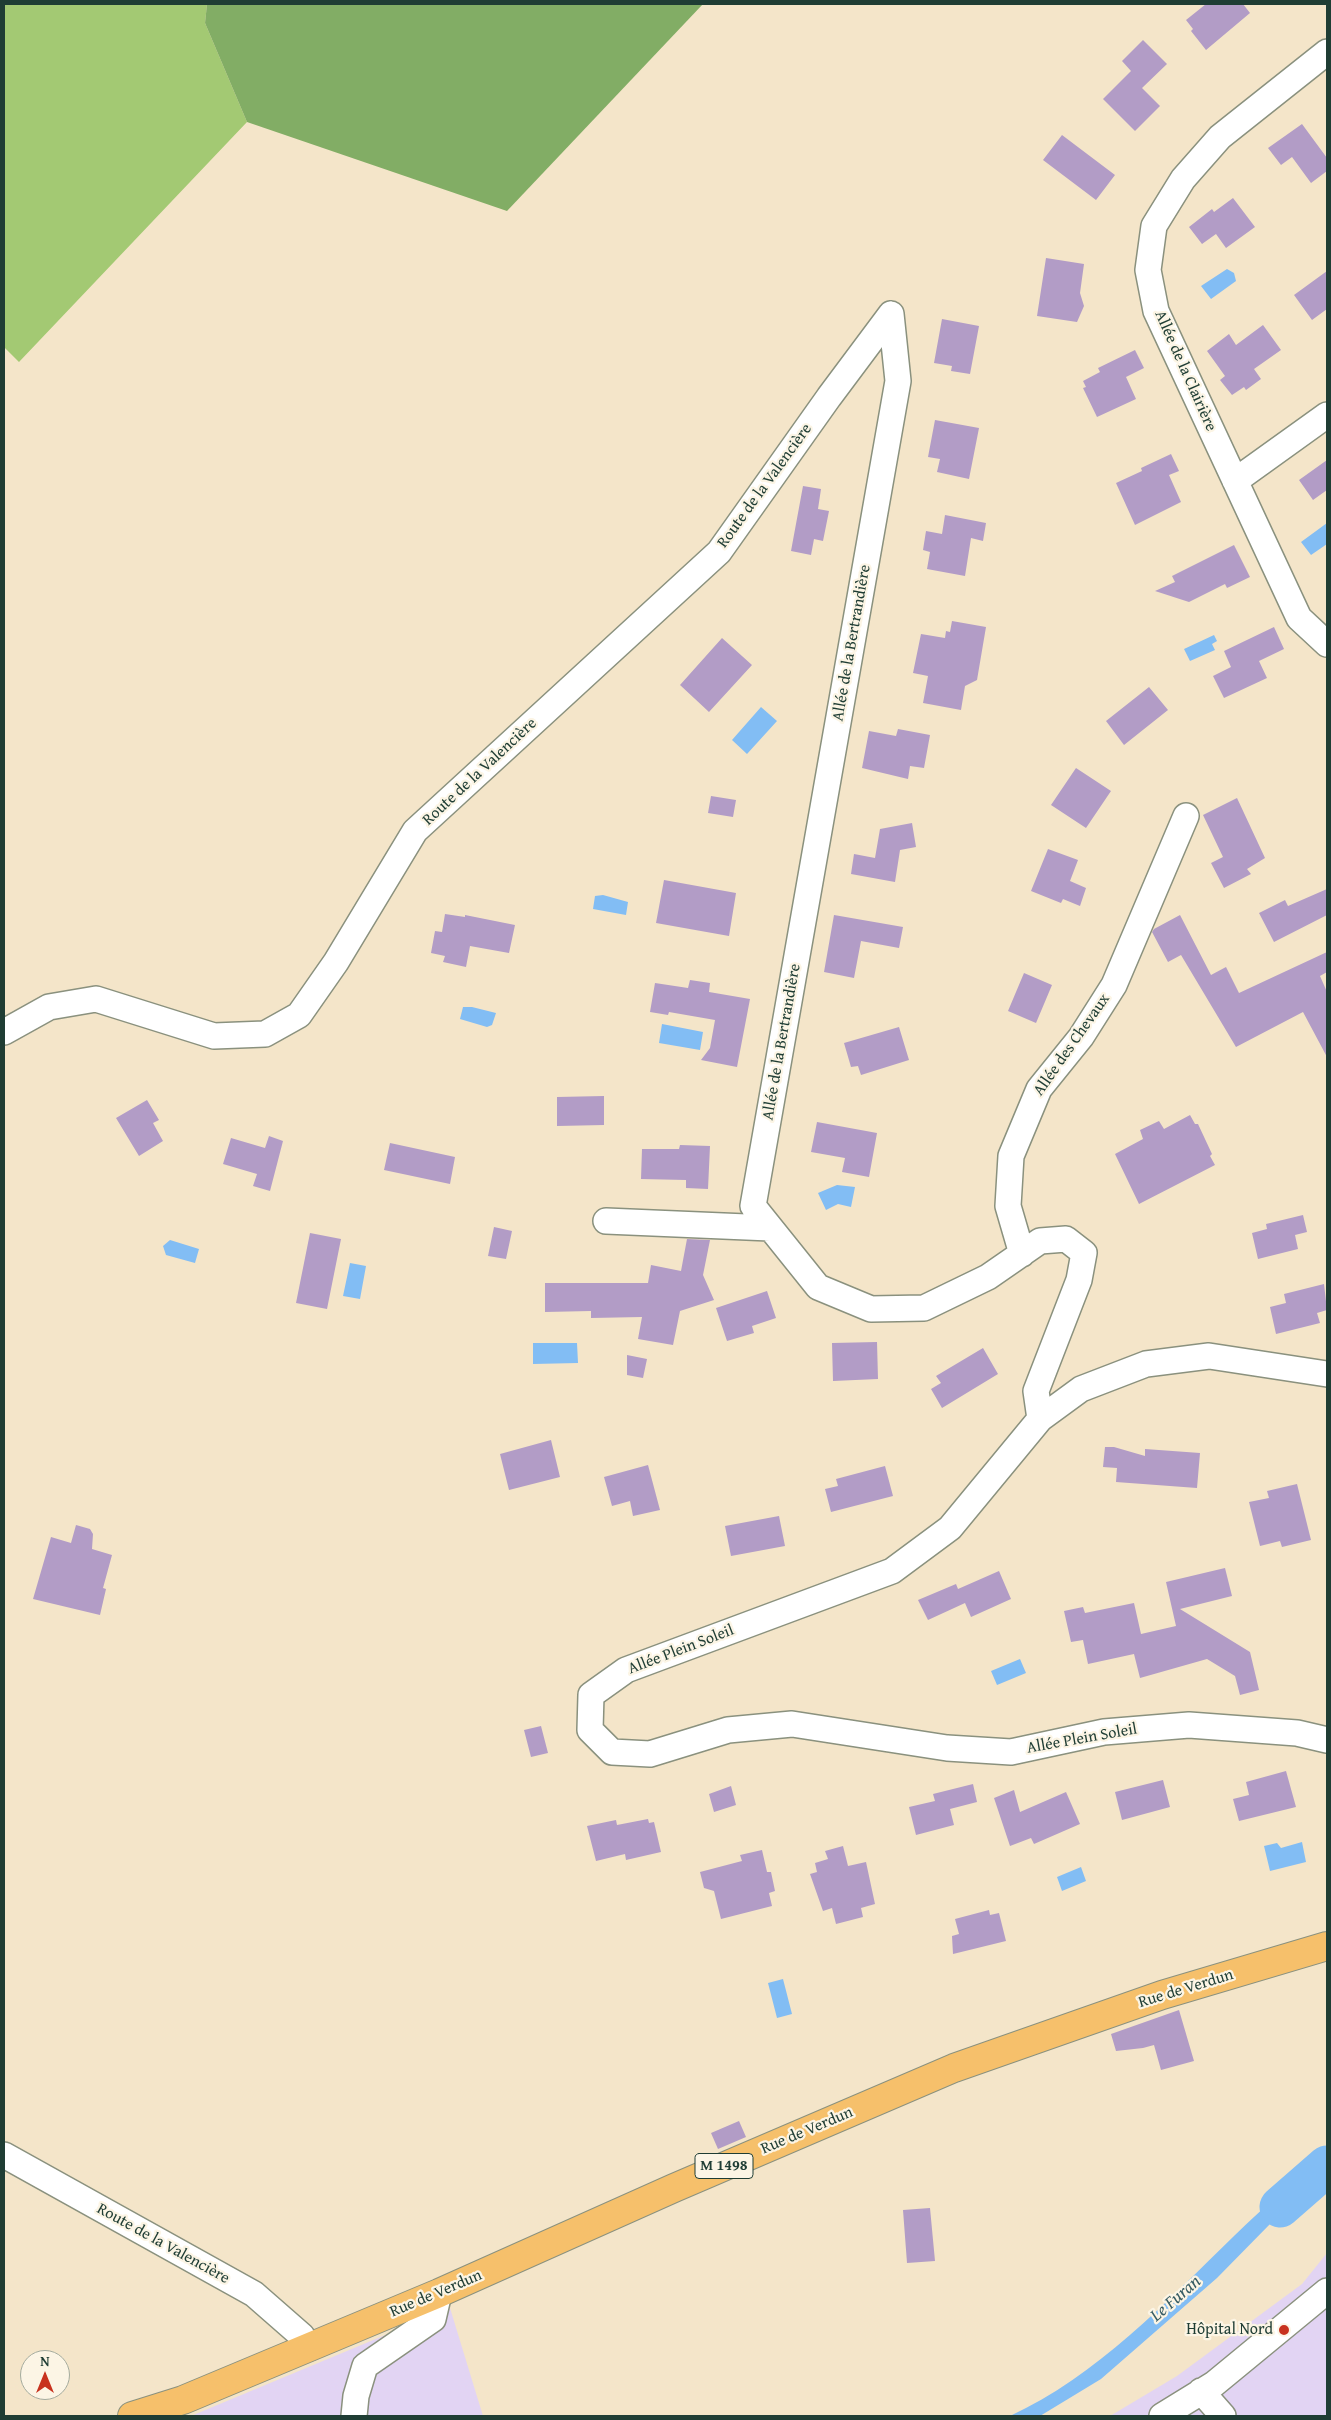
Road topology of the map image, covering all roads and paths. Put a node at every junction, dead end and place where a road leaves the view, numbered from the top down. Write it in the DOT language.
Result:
graph roads {
  1 [pos="1327,52"];
  2 [pos="891,314"];
  3 [pos="1327,414"];
  4 [pos="1235,481"];
  5 [pos="1327,644"];
  6 [pos="1186,816"];
  7 [pos="4,1032"];
  8 [pos="606,1221"];
  9 [pos="770,1228"];
  10 [pos="1022,1254"];
  11 [pos="1327,1374"];
  12 [pos="1040,1419"];
  13 [pos="1327,1740"];
  14 [pos="1327,1946"];
  15 [pos="4,2155"];
  16 [pos="1327,2291"];
  17 [pos="440,2293"];
  18 [pos="309,2348"];
  19 [pos="1201,2391"];
  20 [pos="132,2416"];
  21 [pos="354,2416"];
  22 [pos="1162,2416"];
  23 [pos="1223,2416"];
  1 -- 4 [label="street, Allée de la Clairière"];
  2 -- 7 [label="street, Route de la Valencière"];
  2 -- 9 [label="street, Allée de la Bertrandière"];
  3 -- 4 [label="street"];
  4 -- 5 [label="street, Allée de la Clairière"];
  6 -- 10 [label="street, Allée des Chevaux"];
  8 -- 9 [label="street"];
  9 -- 10 [label="street, Allée de la Bertrandière"];
  10 -- 12 [label="street, Allée de la Bertrandière"];
  11 -- 12 [label="street, Allée Plein Soleil"];
  12 -- 13 [label="street, Allée Plein Soleil"];
  14 -- 17 [label="main road, Rue de Verdun / M 1498"];
  15 -- 18 [label="street, Route de la Valencière"];
  16 -- 19 [label="street"];
  17 -- 18 [label="main road, Rue de Verdun / M 1498"];
  17 -- 21 [label="street"];
  18 -- 20 [label="main road, Rue de Verdun / M 1498"];
  19 -- 22 [label="street"];
  19 -- 23 [label="street"];
}
